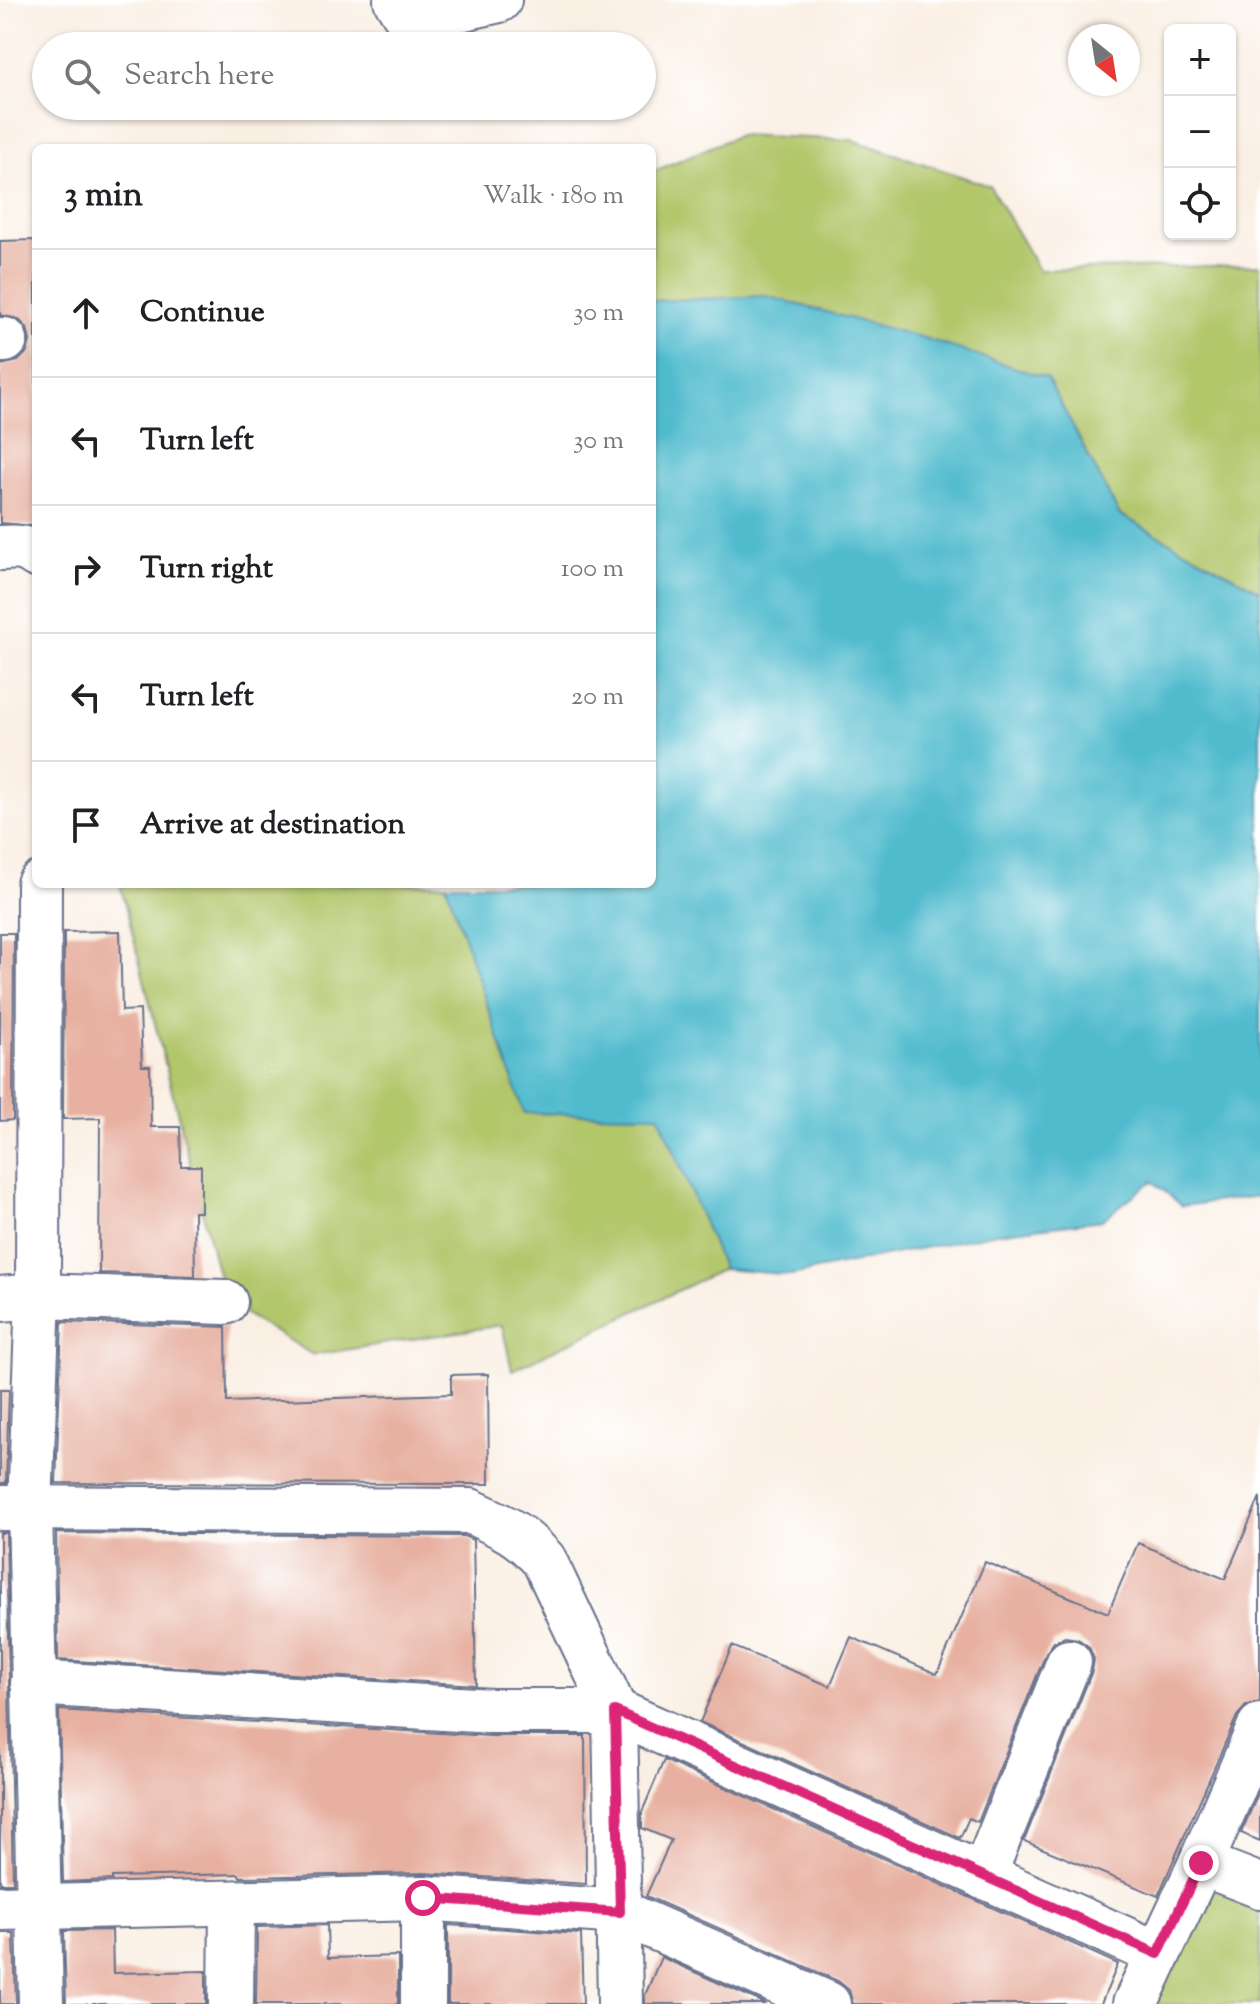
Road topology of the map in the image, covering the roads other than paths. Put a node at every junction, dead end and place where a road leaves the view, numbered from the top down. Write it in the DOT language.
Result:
graph roads {
  1 [pos="396,0"];
  2 [pos="499,0"];
  3 [pos="0,548"];
  4 [pos="32,552"];
  5 [pos="39,888"];
  6 [pos="19,1298"];
  7 [pos="225,1302"];
  8 [pos="15,1508"];
  9 [pos="1069,1662"];
  10 [pos="33,1683"];
  11 [pos="615,1711"];
  12 [pos="1260,1726"];
  13 [pos="1201,1863"];
  14 [pos="983,1877"];
  15 [pos="1260,1886"];
  16 [pos="423,1898"];
  17 [pos="232,1904"];
  18 [pos="20,1908"];
  19 [pos="620,1912"];
  20 [pos="1158,1954"];
  21 [pos="41,2004"];
  22 [pos="231,2004"];
  23 [pos="423,2004"];
  24 [pos="620,2004"];
  25 [pos="828,2004"];
  26 [pos="1135,2004"];
  1 -- 2 [label="street"];
  3 -- 4 [label="street"];
  5 -- 6 [label="street"];
  6 -- 7 [label="street"];
  6 -- 8 [label="street"];
  8 -- 10 [label="street"];
  8 -- 11 [label="street"];
  9 -- 14 [label="street"];
  10 -- 11 [label="street"];
  10 -- 18 [label="street"];
  11 -- 14 [label="street"];
  11 -- 19 [label="street"];
  12 -- 13 [label="street"];
  13 -- 15 [label="street"];
  13 -- 20 [label="street"];
  14 -- 20 [label="street"];
  16 -- 17 [label="street"];
  16 -- 19 [label="street"];
  16 -- 23 [label="street"];
  17 -- 18 [label="street"];
  17 -- 22 [label="street"];
  18 -- 21 [label="street"];
  19 -- 24 [label="street"];
  19 -- 25 [label="street"];
  20 -- 26 [label="street"];
}
